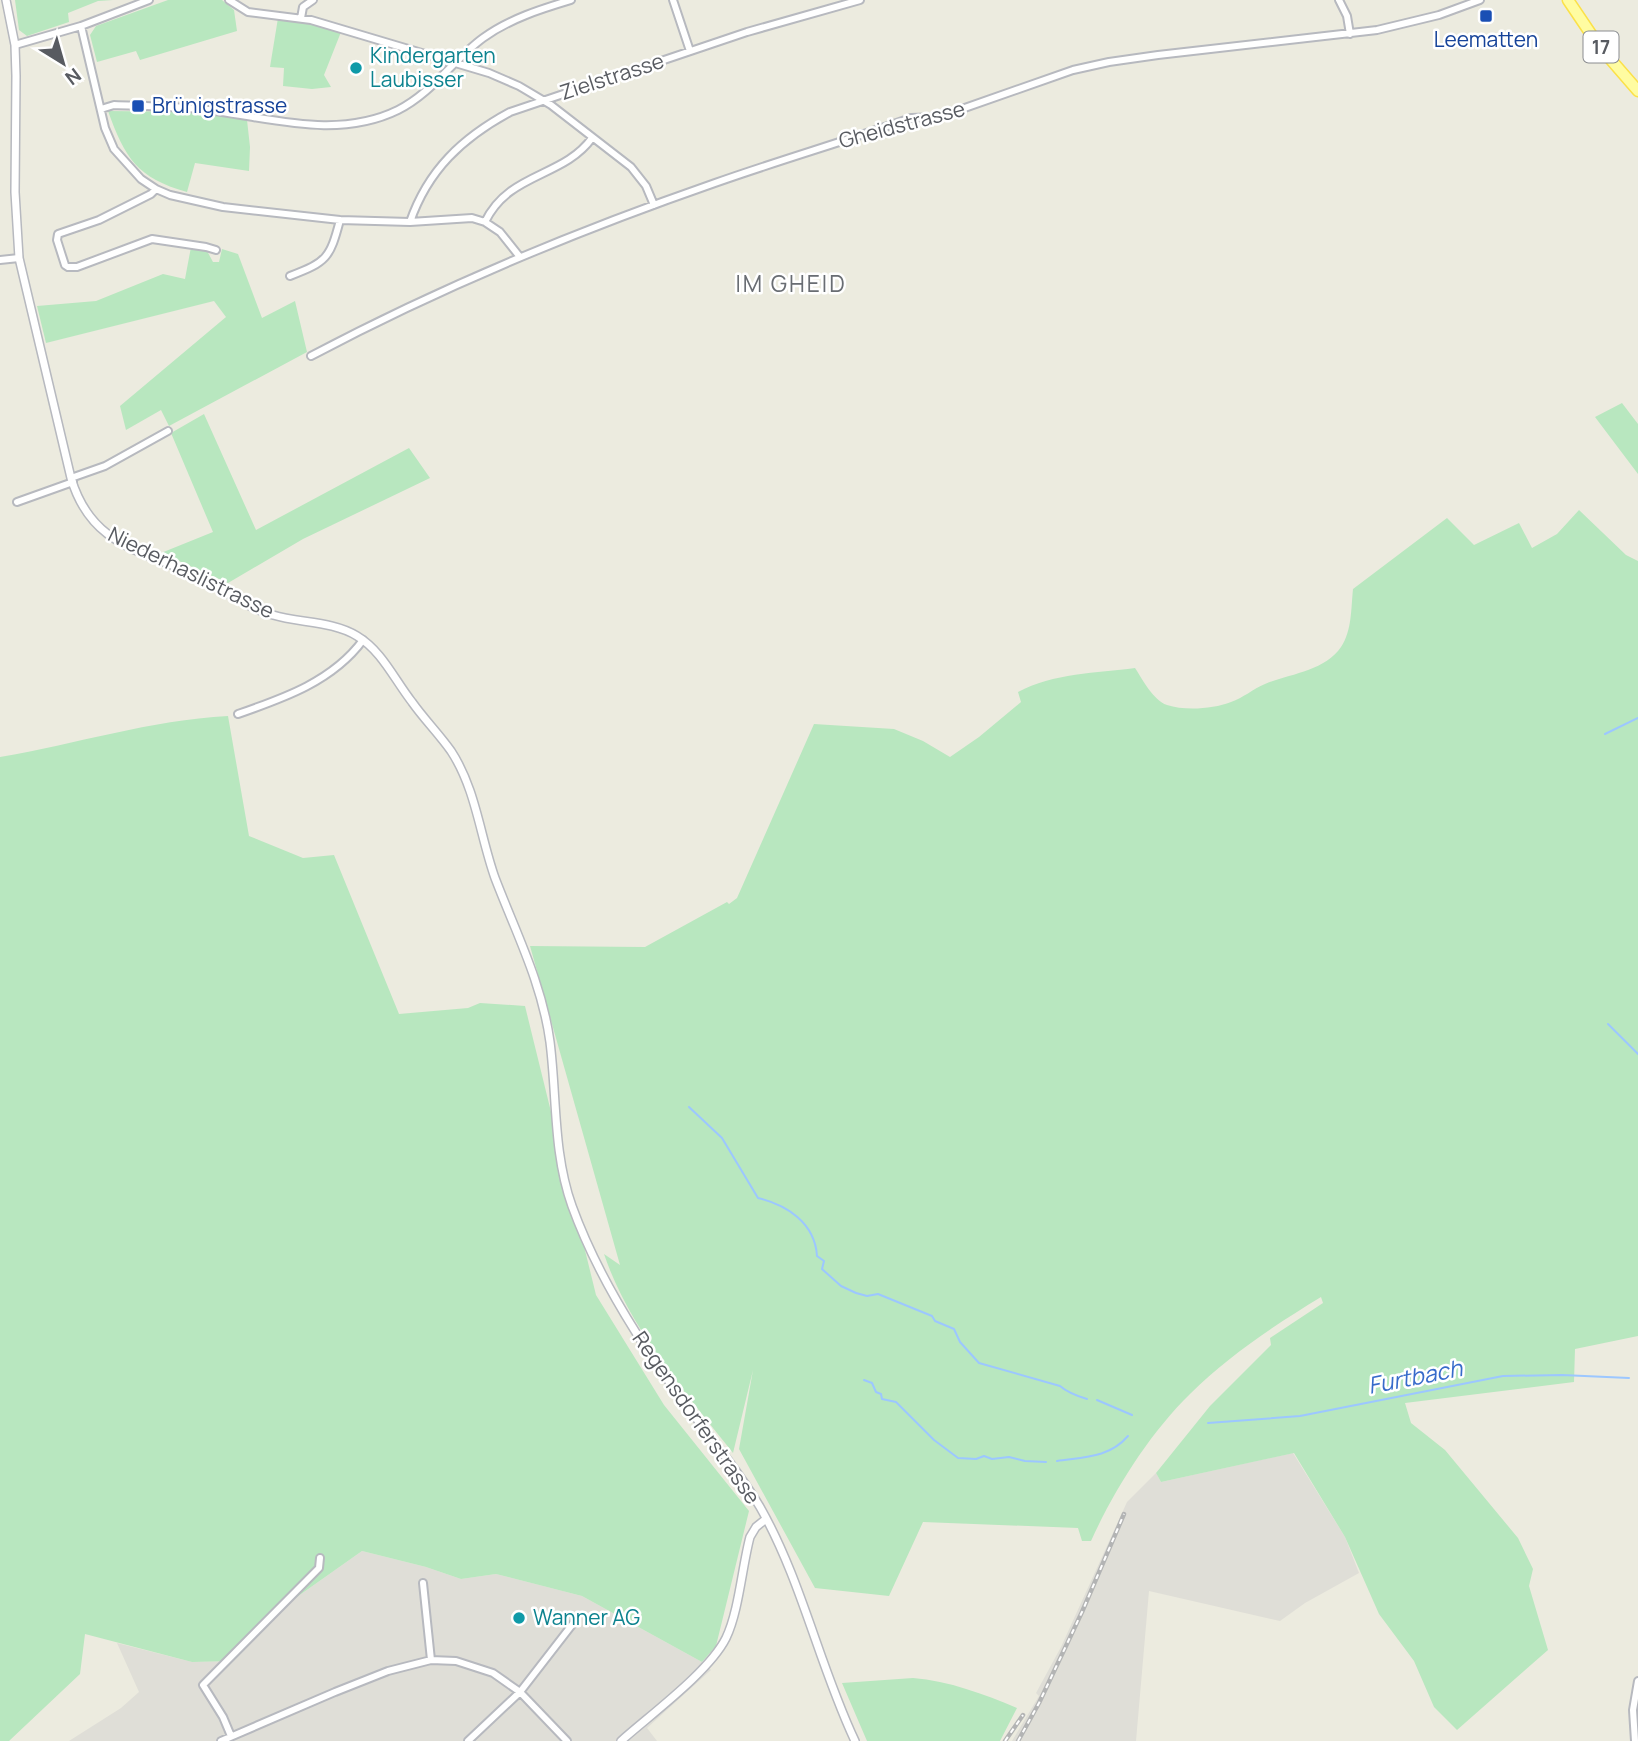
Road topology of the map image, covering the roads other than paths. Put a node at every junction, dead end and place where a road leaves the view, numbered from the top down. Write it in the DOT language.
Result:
graph roads {
  1 [pos="6,0"];
  2 [pos="149,0"];
  3 [pos="229,0"];
  4 [pos="313,0"];
  5 [pos="571,0"];
  6 [pos="673,0"];
  7 [pos="860,0"];
  8 [pos="1339,0"];
  9 [pos="1480,0"];
  10 [pos="1568,0"];
  11 [pos="301,18"];
  12 [pos="81,26"];
  13 [pos="1350,34"];
  14 [pos="15,45"];
  15 [pos="690,51"];
  16 [pos="455,63"];
  17 [pos="1638,91"];
  18 [pos="542,99"];
  19 [pos="101,109"];
  20 [pos="592,138"];
  21 [pos="156,189"];
  22 [pos="654,205"];
  23 [pos="340,220"];
  24 [pos="410,222"];
  25 [pos="485,222"];
  26 [pos="216,250"];
  27 [pos="520,257"];
  28 [pos="19,258"];
  29 [pos="0,260"];
  30 [pos="290,276"];
  31 [pos="311,356"];
  32 [pos="168,432"];
  33 [pos="72,480"];
  34 [pos="17,502"];
  35 [pos="363,639"];
  36 [pos="238,714"];
  37 [pos="553,1092"];
  38 [pos="766,1519"];
  39 [pos="320,1558"];
  40 [pos="423,1583"];
  41 [pos="575,1621"];
  42 [pos="432,1660"];
  43 [pos="1638,1681"];
  44 [pos="520,1692"];
  45 [pos="231,1736"];
  46 [pos="221,1741"];
  47 [pos="468,1741"];
  48 [pos="567,1741"];
  49 [pos="621,1741"];
  50 [pos="855,1741"];
  51 [pos="1635,1741"];
  1 -- 14 [label="street, Niederhaslistrasse"];
  2 -- 12 [label="street"];
  3 -- 11 [label="street"];
  4 -- 11 [label="street"];
  5 -- 16 [label="street"];
  6 -- 15 [label="street"];
  7 -- 15 [label="street, Zielstrasse"];
  8 -- 13 [label="street"];
  9 -- 13 [label="street, Gheidstrasse"];
  10 -- 17 [label="main road, 17"];
  11 -- 16 [label="street"];
  12 -- 14 [label="street"];
  12 -- 19 [label="street"];
  13 -- 22 [label="street, Gheidstrasse"];
  14 -- 28 [label="street, Niederhaslistrasse"];
  15 -- 18 [label="street, Zielstrasse"];
  16 -- 18 [label="street"];
  16 -- 19 [label="street"];
  18 -- 20 [label="street"];
  18 -- 24 [label="street, Zielstrasse"];
  19 -- 21 [label="street"];
  20 -- 22 [label="street"];
  20 -- 25 [label="street"];
  21 -- 23 [label="street"];
  21 -- 26 [label="street"];
  22 -- 27 [label="street, Gheidstrasse"];
  23 -- 24 [label="street"];
  23 -- 30 [label="street"];
  24 -- 25 [label="street"];
  25 -- 27 [label="street"];
  27 -- 31 [label="street, Gheidstrasse"];
  28 -- 29 [label="street"];
  28 -- 33 [label="street, Niederhaslistrasse"];
  32 -- 33 [label="street"];
  33 -- 34 [label="street"];
  33 -- 35 [label="street, Niederhaslistrasse"];
  35 -- 36 [label="street"];
  35 -- 37 [label="street, Niederhaslistrasse"];
  37 -- 38 [label="street, Regensdorferstrasse"];
  38 -- 49 [label="street"];
  38 -- 50 [label="street, Regensdorferstrasse"];
  39 -- 45 [label="street"];
  40 -- 42 [label="street"];
  41 -- 44 [label="street"];
  42 -- 44 [label="street"];
  42 -- 45 [label="street"];
  43 -- 51 [label="street"];
  44 -- 47 [label="street"];
  44 -- 48 [label="street"];
  45 -- 46 [label="street"];
}
